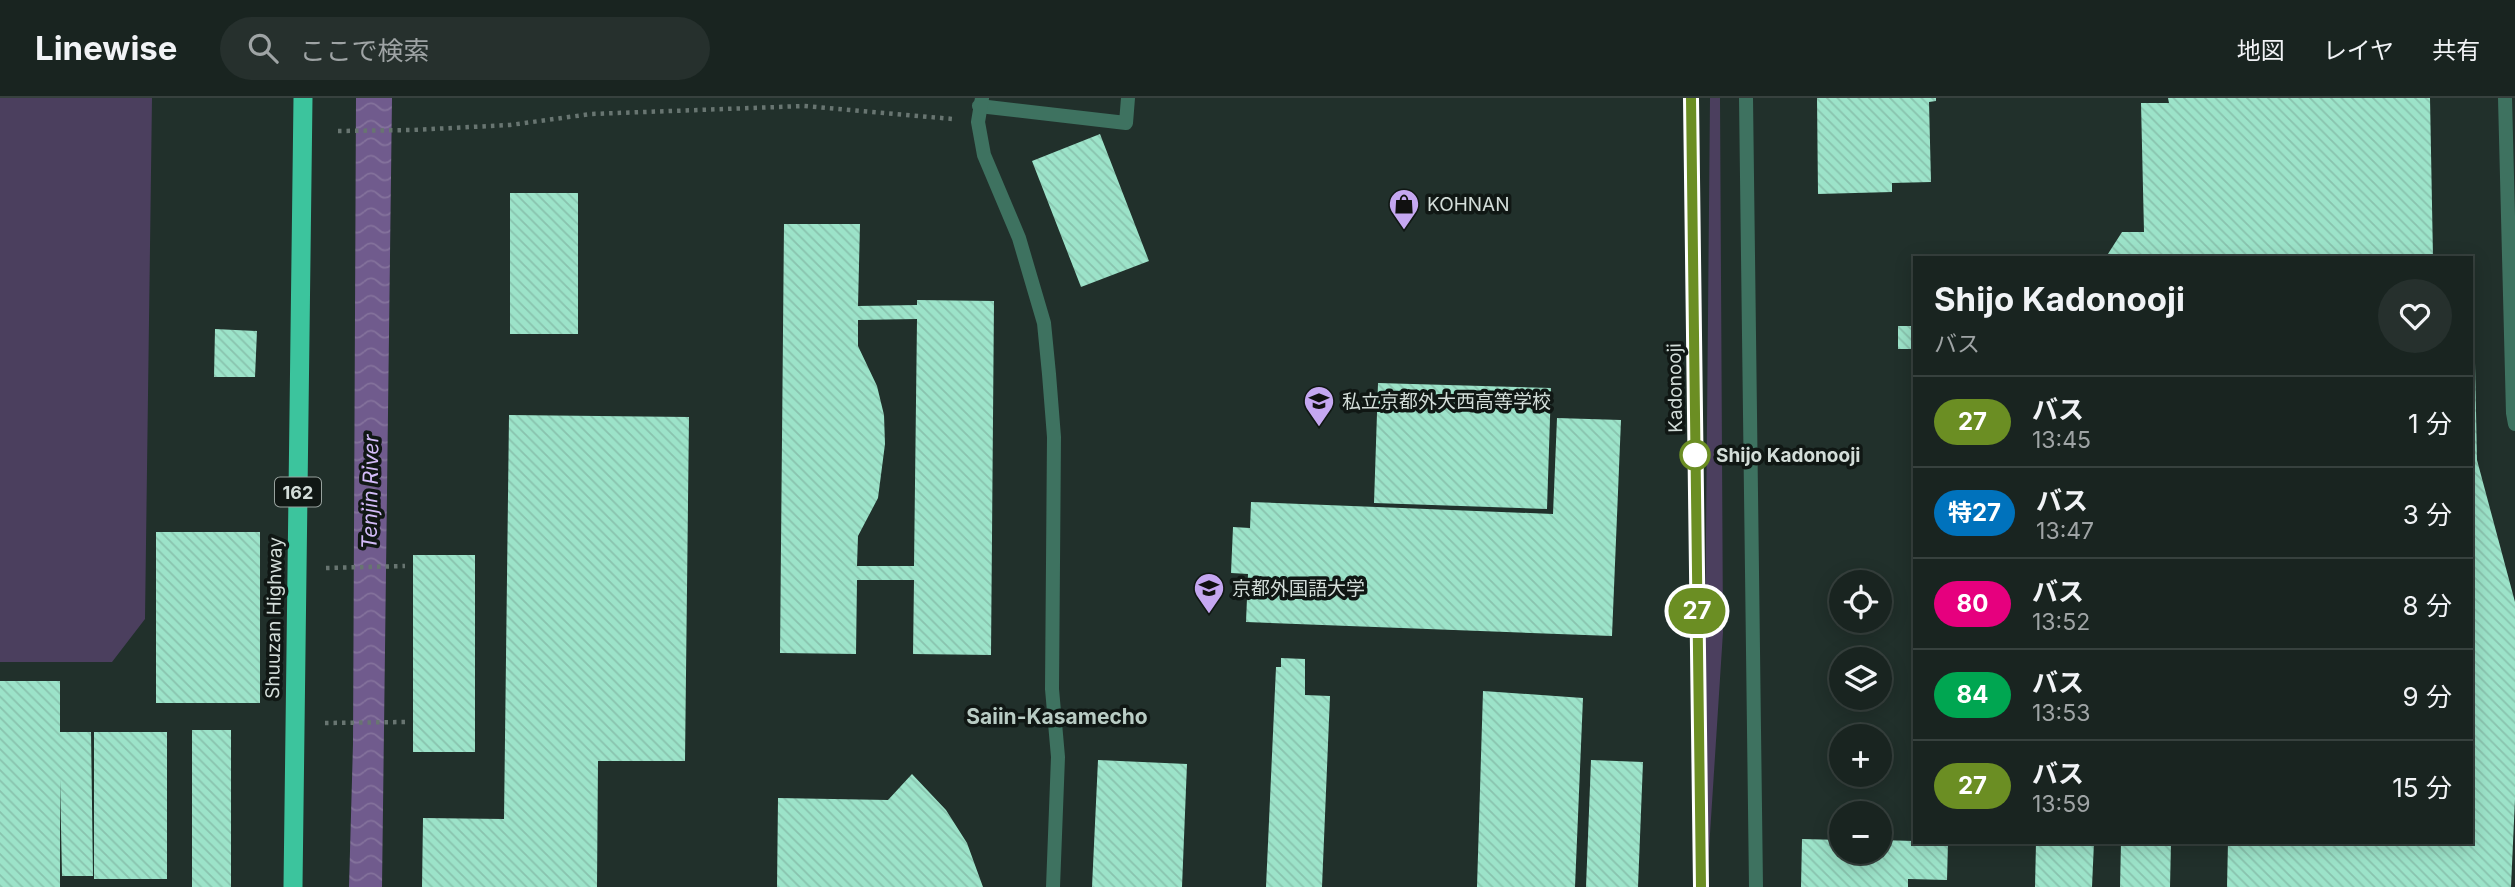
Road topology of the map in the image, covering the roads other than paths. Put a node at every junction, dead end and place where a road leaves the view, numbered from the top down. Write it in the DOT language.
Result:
graph roads {
  1 [pos="303,98"];
  2 [pos="1128,98"];
  3 [pos="1691,98"];
  4 [pos="1746,98"];
  5 [pos="2505,98"];
  6 [pos="981,102"];
  7 [pos="2515,424"];
  8 [pos="293,887"];
  9 [pos="1054,887"];
  10 [pos="1701,887"];
  11 [pos="1756,887"];
  1 -- 8 [label="highway, Shuuzan Highway / 162"];
  2 -- 6 [label="street"];
  3 -- 10 [label="street, Kadonooji"];
  4 -- 11 [label="street"];
  5 -- 7 [label="street"];
  6 -- 9 [label="street"];
}
